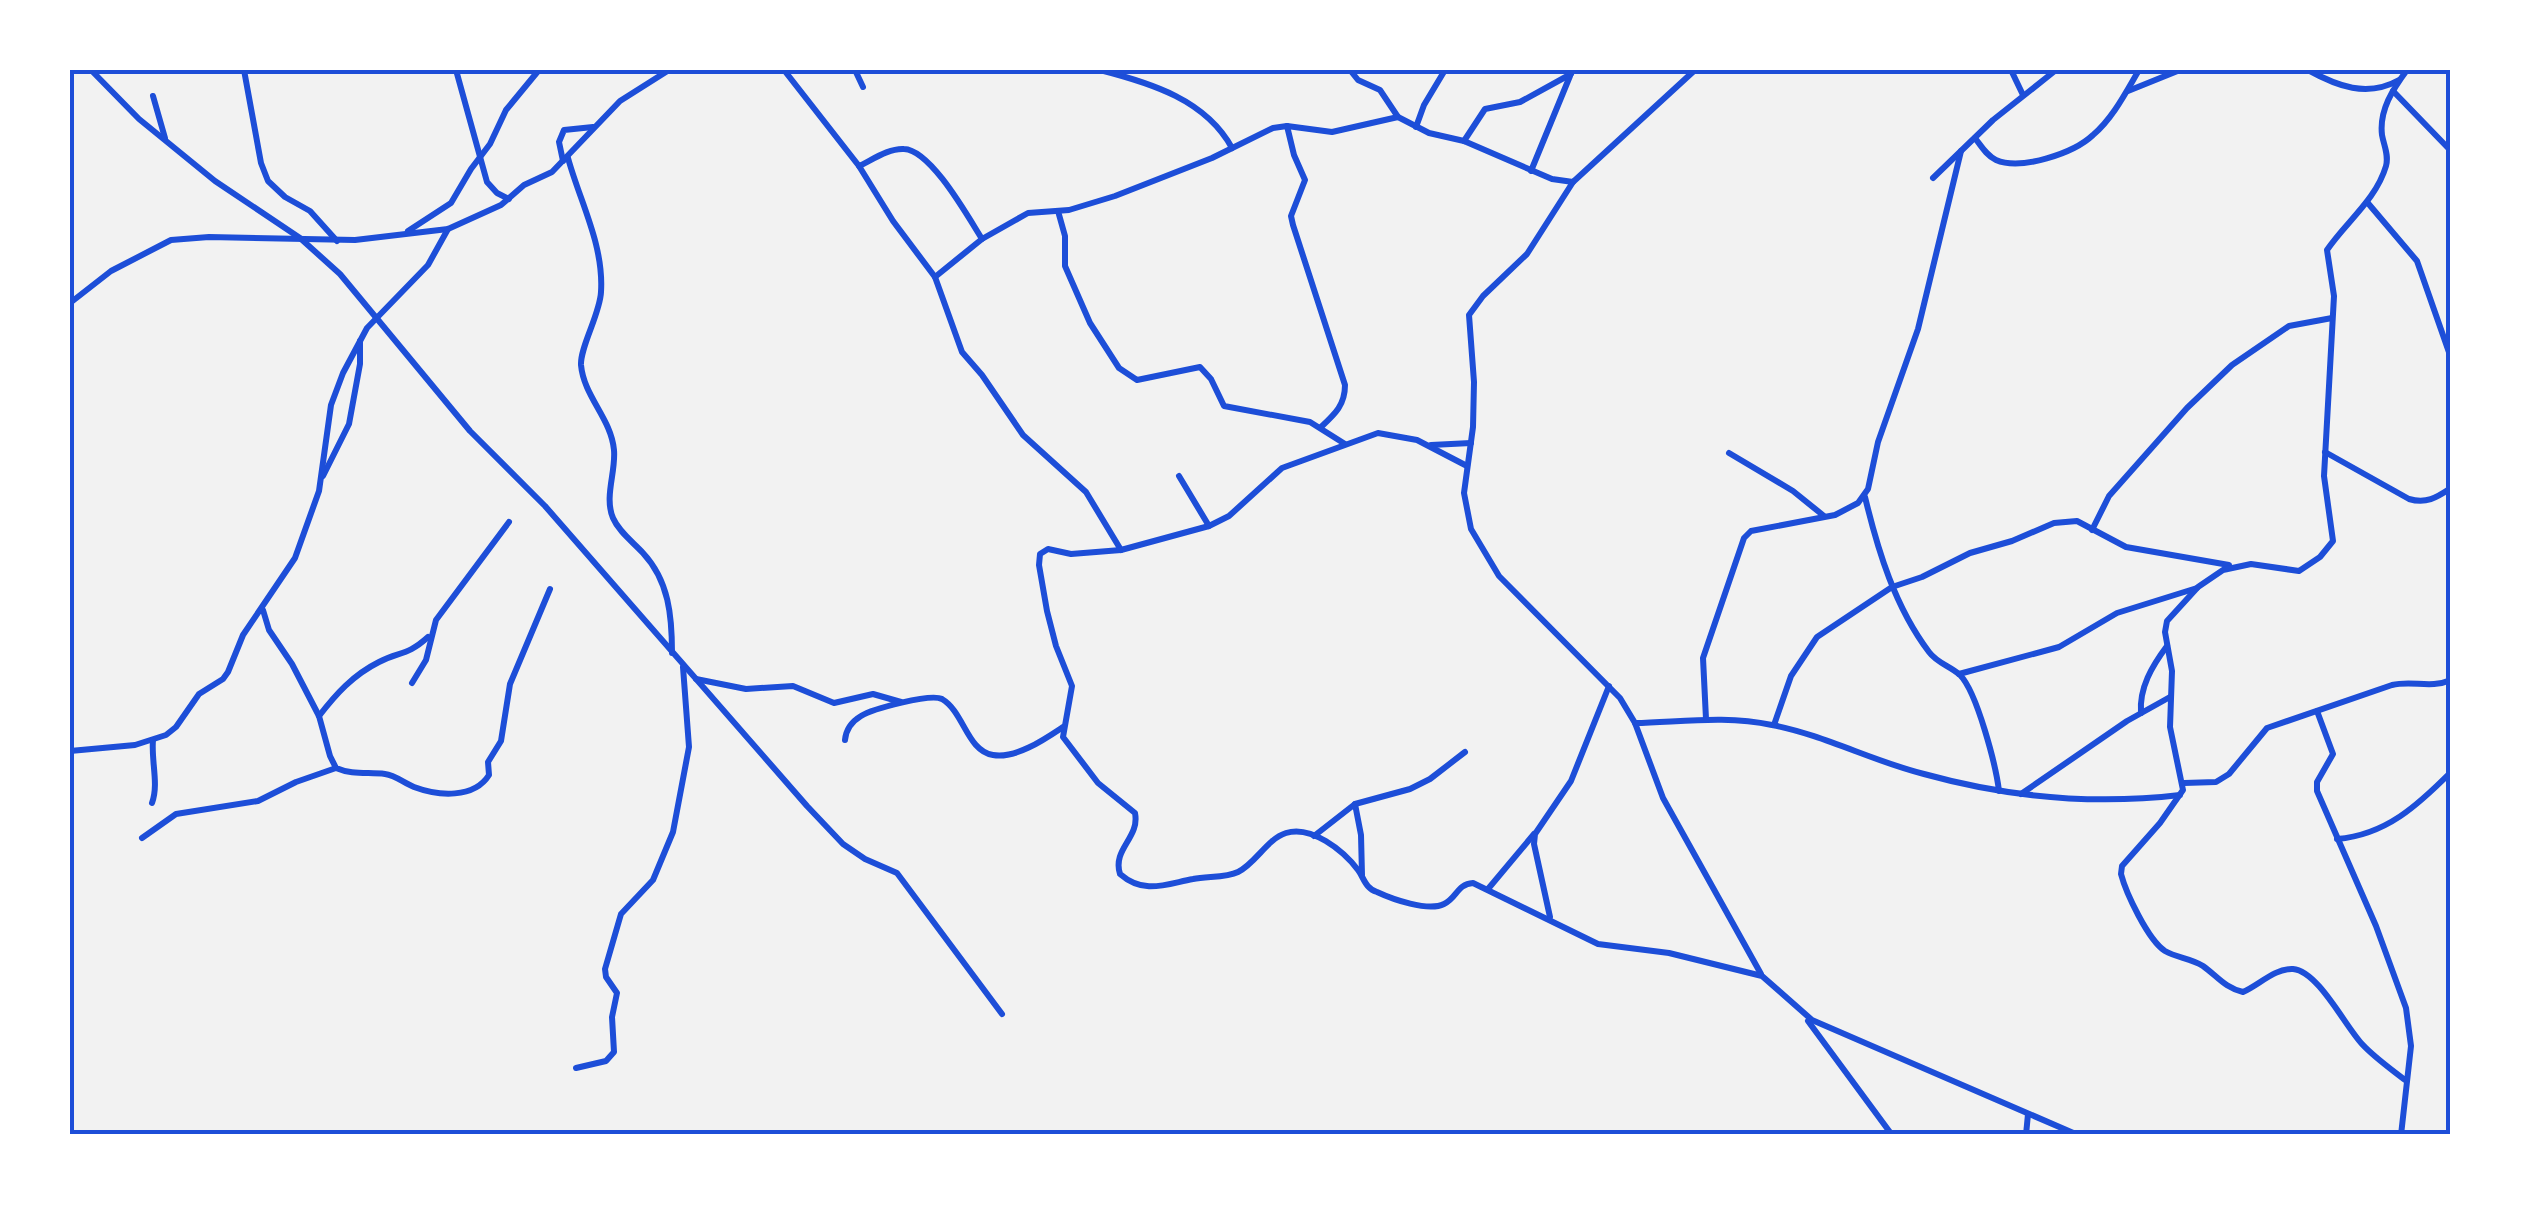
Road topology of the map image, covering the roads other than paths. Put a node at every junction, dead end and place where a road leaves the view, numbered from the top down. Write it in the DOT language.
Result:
graph roads {
  1 [pos="92,70"];
  2 [pos="244,70"];
  3 [pos="456,70"];
  4 [pos="539,70"];
  5 [pos="669,70"];
  6 [pos="784,70"];
  7 [pos="855,70"];
  8 [pos="1100,70"];
  9 [pos="1350,70"];
  10 [pos="1445,70"];
  11 [pos="1695,70"];
  12 [pos="2012,70"];
  13 [pos="2056,70"];
  14 [pos="2139,70"];
  15 [pos="2180,70"];
  16 [pos="2308,70"];
  17 [pos="2407,70"];
  18 [pos="1571,72"];
  19 [pos="2400,80"];
  20 [pos="863,86"];
  21 [pos="2127,91"];
  22 [pos="2393,91"];
  23 [pos="2023,95"];
  24 [pos="153,96"];
  25 [pos="1398,117"];
  26 [pos="1287,126"];
  27 [pos="594,127"];
  28 [pos="1416,127"];
  29 [pos="1974,138"];
  30 [pos="166,141"];
  31 [pos="1464,141"];
  32 [pos="1232,148"];
  33 [pos="1962,151"];
  34 [pos="2451,151"];
  35 [pos="479,159"];
  36 [pos="566,159"];
  37 [pos="859,166"];
  38 [pos="1531,171"];
  39 [pos="1932,178"];
  40 [pos="1573,182"];
  41 [pos="508,199"];
  42 [pos="2367,202"];
  43 [pos="1058,211"];
  44 [pos="448,229"];
  45 [pos="407,232"];
  46 [pos="300,238"];
  47 [pos="982,240"];
  48 [pos="338,241"];
  49 [pos="936,278"];
  50 [pos="70,304"];
  51 [pos="377,315"];
  52 [pos="2332,318"];
  53 [pos="2451,328"];
  54 [pos="2441,334"];
  55 [pos="360,340"];
  56 [pos="2451,358"];
  57 [pos="1321,426"];
  58 [pos="1471,443"];
  59 [pos="1345,444"];
  60 [pos="1430,445"];
  61 [pos="2324,452"];
  62 [pos="1729,454"];
  63 [pos="1467,466"];
  64 [pos="1179,476"];
  65 [pos="321,478"];
  66 [pos="2451,488"];
  67 [pos="1865,496"];
  68 [pos="1825,517"];
  69 [pos="509,522"];
  70 [pos="1209,526"];
  71 [pos="2092,530"];
  72 [pos="1122,550"];
  73 [pos="2236,566"];
  74 [pos="1892,587"];
  75 [pos="550,588"];
  76 [pos="2198,588"];
  77 [pos="263,609"];
  78 [pos="430,634"];
  79 [pos="2167,645"];
  80 [pos="672,653"];
  81 [pos="683,666"];
  82 [pos="1959,674"];
  83 [pos="694,679"];
  84 [pos="2451,680"];
  85 [pos="412,683"];
  86 [pos="1609,686"];
  87 [pos="2170,696"];
  88 [pos="904,703"];
  89 [pos="2316,711"];
  90 [pos="2141,713"];
  91 [pos="318,716"];
  92 [pos="1706,719"];
  93 [pos="1635,723"];
  94 [pos="1774,725"];
  95 [pos="1064,726"];
  96 [pos="153,740"];
  97 [pos="845,740"];
  98 [pos="70,751"];
  99 [pos="1464,752"];
  100 [pos="336,768"];
  101 [pos="2451,772"];
  102 [pos="2184,783"];
  103 [pos="1999,791"];
  104 [pos="2021,794"];
  105 [pos="2180,795"];
  106 [pos="152,803"];
  107 [pos="1355,804"];
  108 [pos="1535,834"];
  109 [pos="1314,836"];
  110 [pos="142,838"];
  111 [pos="2338,839"];
  112 [pos="1362,876"];
  113 [pos="1488,888"];
  114 [pos="1550,918"];
  115 [pos="1762,976"];
  116 [pos="1801,1012"];
  117 [pos="1002,1014"];
  118 [pos="576,1068"];
  119 [pos="2406,1080"];
  120 [pos="2028,1114"];
  121 [pos="1892,1135"];
  122 [pos="2026,1135"];
  123 [pos="2078,1135"];
  124 [pos="2400,1135"];
  1 -- 30 [label="street"];
  2 -- 48 [label="street"];
  3 -- 35 [label="street"];
  4 -- 35 [label="street"];
  5 -- 27 [label="street"];
  6 -- 37 [label="street"];
  7 -- 20 [label="street"];
  8 -- 32 [label="street"];
  9 -- 25 [label="street"];
  10 -- 28 [label="street"];
  11 -- 40 [label="street"];
  12 -- 23 [label="street"];
  13 -- 23 [label="street"];
  14 -- 21 [label="street"];
  15 -- 21 [label="street"];
  16 -- 19 [label="street"];
  17 -- 19 [label="street"];
  18 -- 31 [label="street"];
  18 -- 38 [label="street"];
  19 -- 22 [label="street"];
  21 -- 29 [label="street"];
  22 -- 34 [label="street"];
  22 -- 42 [label="street"];
  23 -- 29 [label="street"];
  24 -- 30 [label="street"];
  25 -- 26 [label="street"];
  25 -- 28 [label="street"];
  26 -- 32 [label="street"];
  26 -- 57 [label="street"];
  27 -- 36 [label="street"];
  27 -- 36 [label="street"];
  28 -- 31 [label="street"];
  29 -- 33 [label="street"];
  30 -- 46 [label="street"];
  31 -- 38 [label="street"];
  32 -- 43 [label="street"];
  33 -- 39 [label="street"];
  33 -- 67 [label="street"];
  35 -- 41 [label="street"];
  35 -- 45 [label="street"];
  36 -- 41 [label="street"];
  36 -- 80 [label="street"];
  37 -- 47 [label="street"];
  37 -- 49 [label="street"];
  38 -- 40 [label="street"];
  40 -- 58 [label="street"];
  41 -- 44 [label="street"];
  42 -- 52 [label="street"];
  42 -- 54 [label="street"];
  43 -- 47 [label="street"];
  43 -- 57 [label="street"];
  44 -- 45 [label="street"];
  44 -- 51 [label="street"];
  45 -- 48 [label="street"];
  46 -- 48 [label="street"];
  46 -- 50 [label="street"];
  46 -- 51 [label="street"];
  47 -- 49 [label="street"];
  49 -- 72 [label="street"];
  51 -- 55 [label="street"];
  51 -- 80 [label="street"];
  52 -- 61 [label="street"];
  52 -- 71 [label="street"];
  53 -- 54 [label="street"];
  54 -- 56 [label="street"];
  55 -- 65 [label="street"];
  55 -- 65 [label="street"];
  57 -- 59 [label="street"];
  58 -- 60 [label="street"];
  58 -- 63 [label="street"];
  59 -- 60 [label="street"];
  59 -- 70 [label="street"];
  60 -- 63 [label="street"];
  61 -- 66 [label="street"];
  61 -- 73 [label="street"];
  62 -- 68 [label="street"];
  63 -- 86 [label="street"];
  64 -- 70 [label="street"];
  65 -- 77 [label="street"];
  67 -- 68 [label="street"];
  67 -- 74 [label="street"];
  68 -- 92 [label="street"];
  69 -- 78 [label="street"];
  70 -- 72 [label="street"];
  71 -- 73 [label="street"];
  71 -- 74 [label="street"];
  72 -- 95 [label="street"];
  73 -- 76 [label="street"];
  74 -- 82 [label="street"];
  74 -- 94 [label="street"];
  75 -- 100 [label="street"];
  76 -- 79 [label="street"];
  76 -- 82 [label="street"];
  77 -- 91 [label="street"];
  77 -- 96 [label="street"];
  78 -- 85 [label="street"];
  78 -- 91 [label="street"];
  79 -- 87 [label="street"];
  79 -- 90 [label="street"];
  80 -- 81 [label="street"];
  81 -- 83 [label="street"];
  81 -- 118 [label="street"];
  82 -- 103 [label="street"];
  83 -- 88 [label="street"];
  83 -- 117 [label="street"];
  84 -- 89 [label="street"];
  86 -- 93 [label="street"];
  86 -- 108 [label="street"];
  87 -- 90 [label="street"];
  87 -- 102 [label="street"];
  88 -- 95 [label="street"];
  88 -- 97 [label="street"];
  89 -- 102 [label="street"];
  89 -- 111 [label="street"];
  90 -- 104 [label="street"];
  91 -- 100 [label="street"];
  92 -- 93 [label="street"];
  92 -- 94 [label="street"];
  93 -- 115 [label="street"];
  94 -- 103 [label="street"];
  95 -- 109 [label="street"];
  96 -- 98 [label="street"];
  96 -- 106 [label="street"];
  99 -- 107 [label="street"];
  100 -- 110 [label="street"];
  101 -- 111 [label="street"];
  102 -- 105 [label="street"];
  103 -- 104 [label="street"];
  104 -- 105 [label="street"];
  105 -- 119 [label="street"];
  107 -- 109 [label="street"];
  107 -- 112 [label="street"];
  108 -- 113 [label="street"];
  108 -- 114 [label="street"];
  109 -- 112 [label="street"];
  111 -- 119 [label="street"];
  112 -- 113 [label="street"];
  113 -- 114 [label="street"];
  114 -- 115 [label="street"];
  115 -- 116 [label="street"];
  116 -- 120 [label="street"];
  116 -- 121 [label="street"];
  119 -- 124 [label="street"];
  120 -- 122 [label="street"];
  120 -- 123 [label="street"];
}
